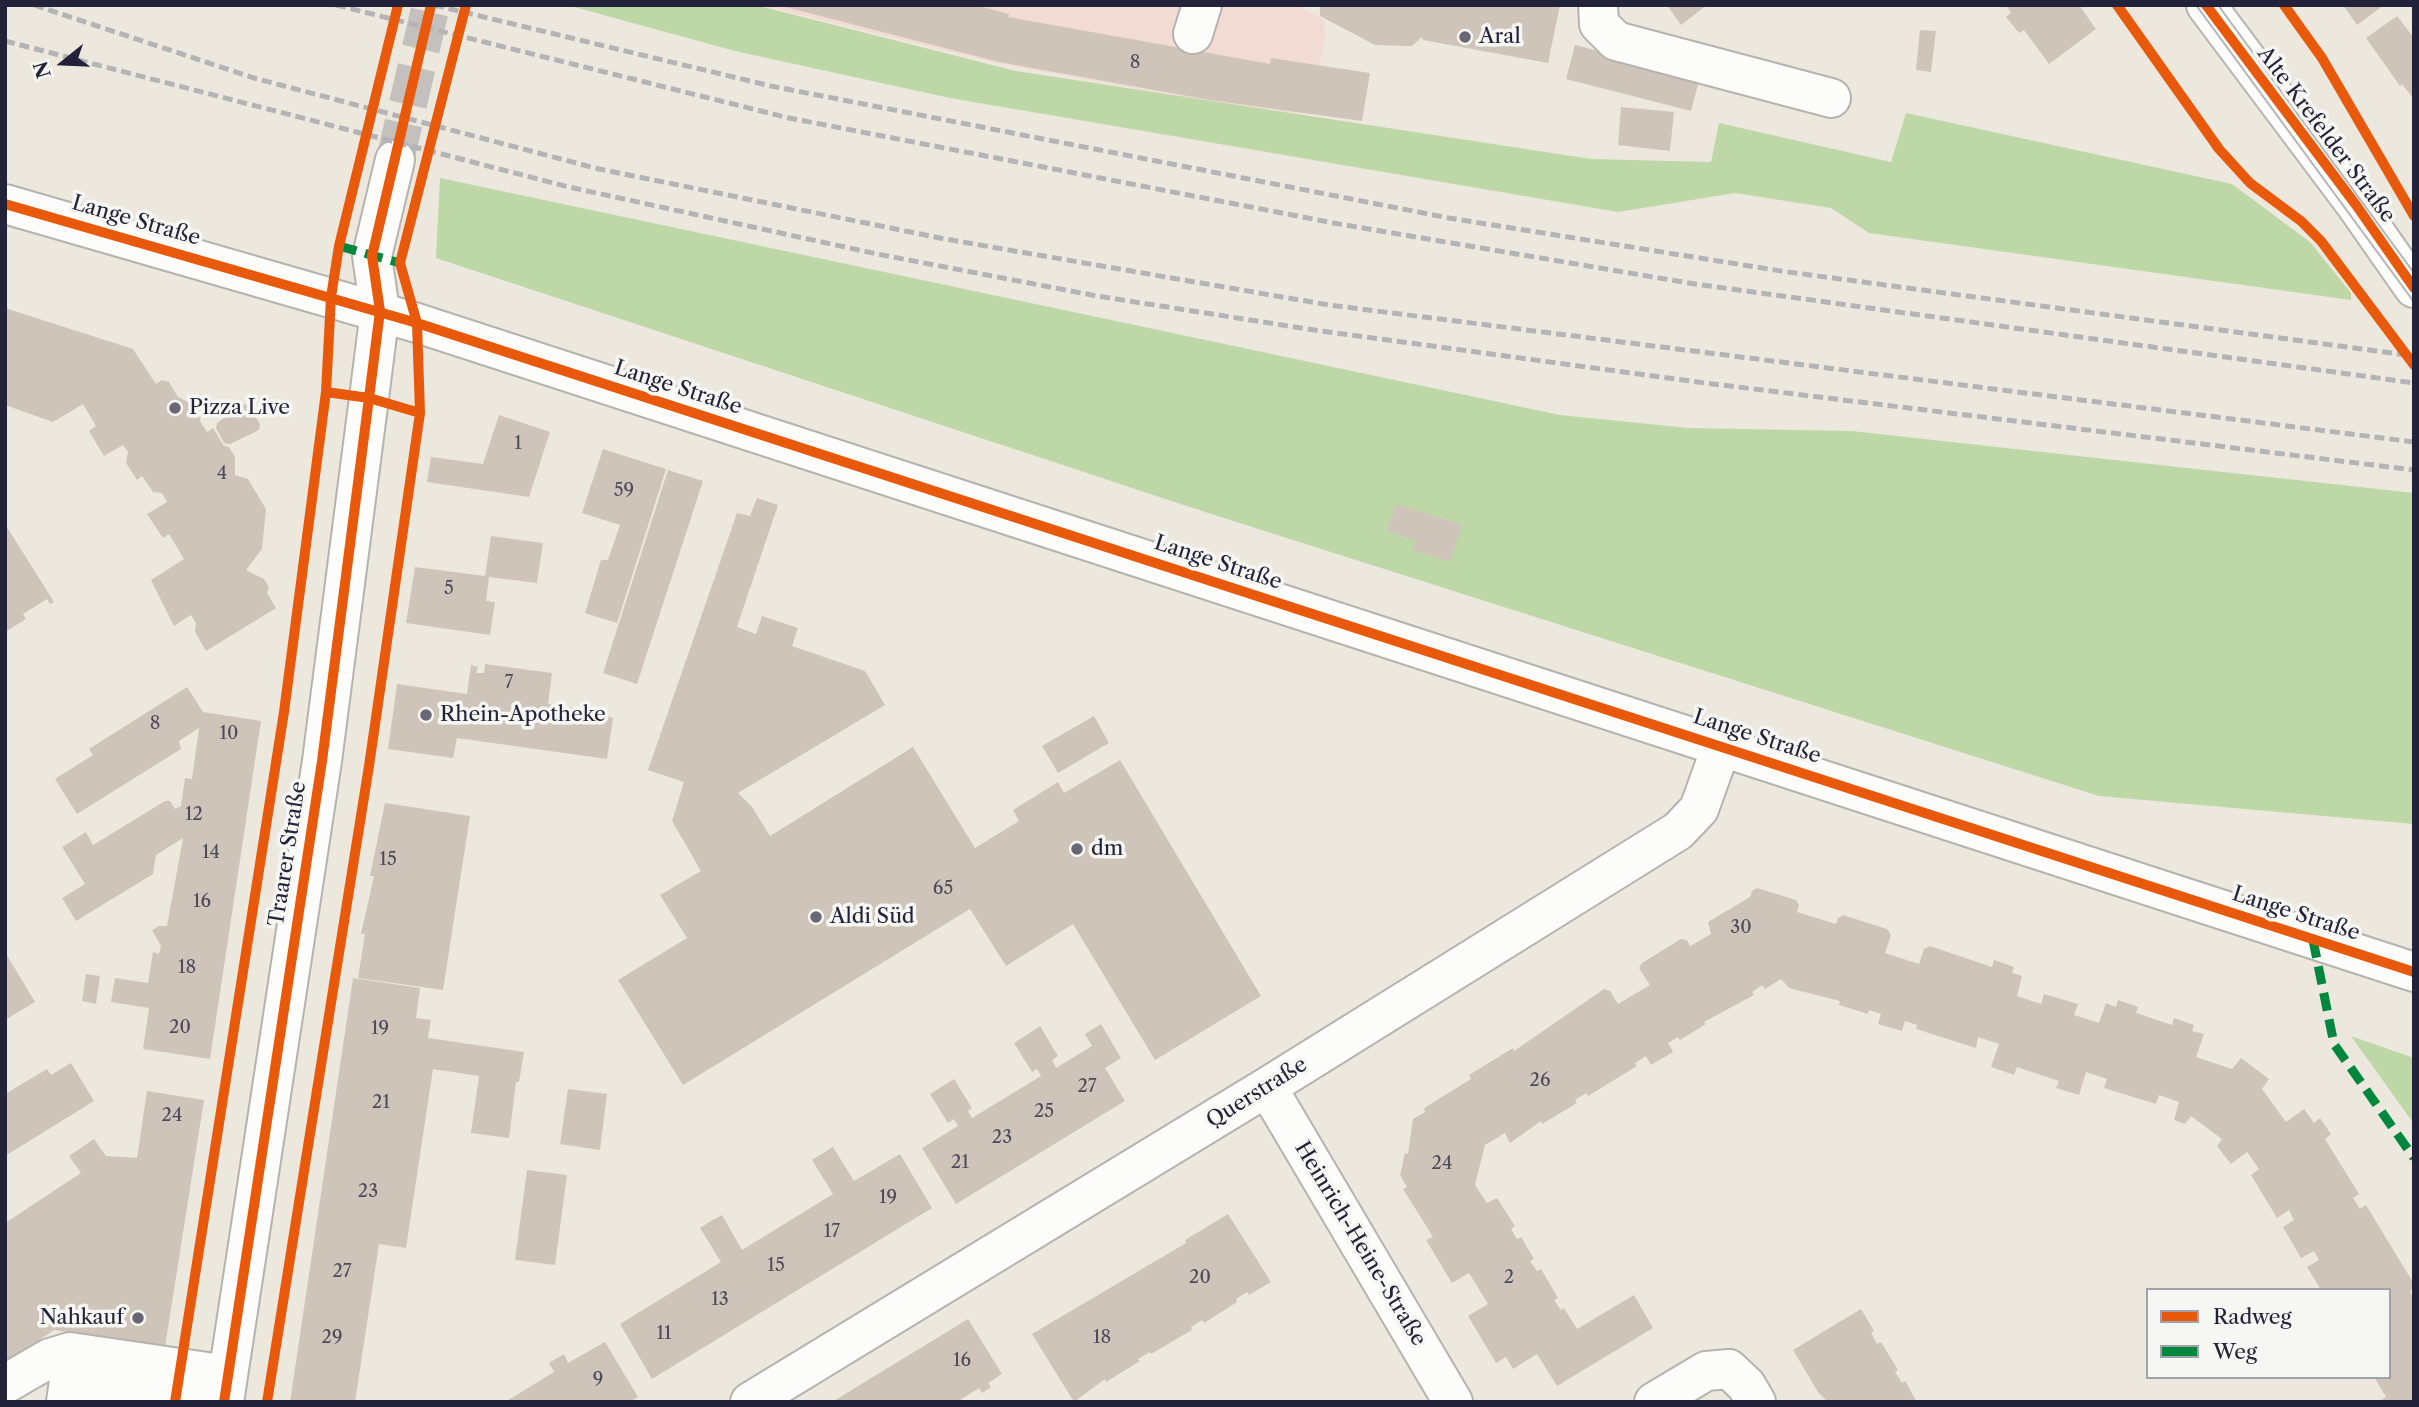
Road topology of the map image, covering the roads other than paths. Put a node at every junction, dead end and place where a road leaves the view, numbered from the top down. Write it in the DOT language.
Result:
graph roads {
  1 [pos="1598,5"];
  2 [pos="2206,5"];
  3 [pos="1831,99"];
  4 [pos="395,160"];
  5 [pos="5,205"];
  6 [pos="2414,288"];
  7 [pos="380,311"];
  8 [pos="1722,745"];
  9 [pos="2414,972"];
  10 [pos="1266,1087"];
  11 [pos="5,1384"];
  12 [pos="226,1388"];
  13 [pos="66,1402"];
  14 [pos="195,1402"];
  15 [pos="750,1402"];
  16 [pos="1453,1402"];
  17 [pos="1654,1402"];
  18 [pos="1756,1402"];
  1 -- 3 [label="street"];
  2 -- 6 [label="street, Alte Krefelder Straße"];
  4 -- 7 [label="street, Traarer Straße"];
  5 -- 7 [label="street, Lange Straße"];
  7 -- 8 [label="street, Lange Straße"];
  7 -- 12 [label="street, Traarer Straße"];
  8 -- 9 [label="street, Lange Straße"];
  8 -- 10 [label="street, Querstraße"];
  10 -- 15 [label="street, Querstraße"];
  10 -- 16 [label="street, Heinrich-Heine-Straße"];
  11 -- 12 [label="street"];
  13 -- 14 [label="street"];
  17 -- 18 [label="street"];
}
